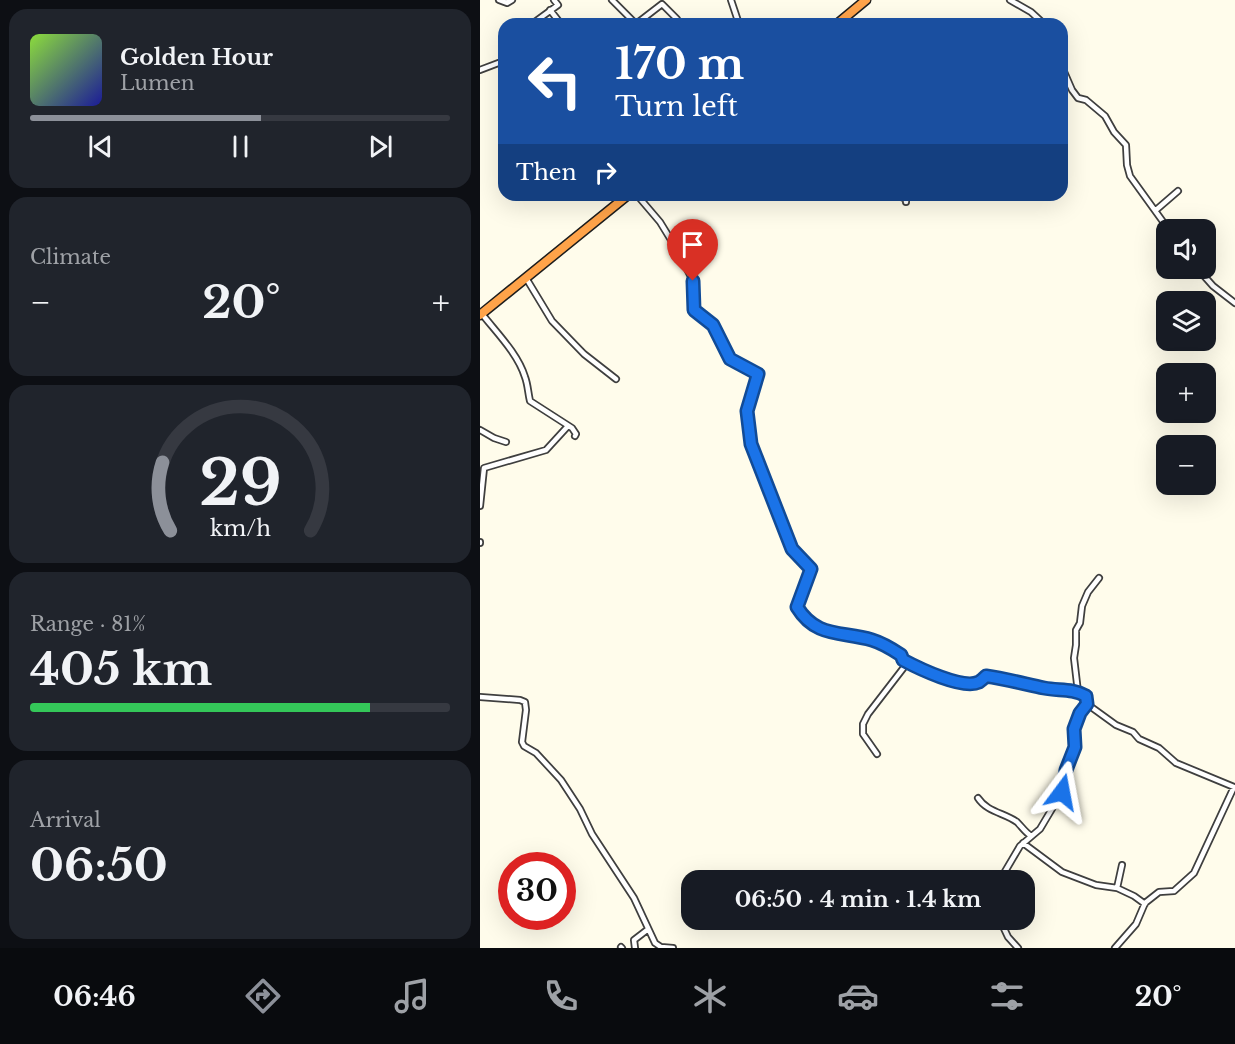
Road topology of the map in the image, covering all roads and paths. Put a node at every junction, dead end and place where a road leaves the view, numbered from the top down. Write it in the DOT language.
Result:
graph roads {
  1 [pos="499,0"];
  2 [pos="512,0"];
  3 [pos="554,0"];
  4 [pos="612,0"];
  5 [pos="731,0"];
  6 [pos="866,0"];
  7 [pos="1010,0"];
  8 [pos="550,10"];
  9 [pos="540,18"];
  10 [pos="556,18"];
  11 [pos="630,18"];
  12 [pos="644,18"];
  13 [pos="676,18"];
  14 [pos="737,18"];
  15 [pos="846,18"];
  16 [pos="1038,18"];
  17 [pos="498,63"];
  18 [pos="480,70"];
  19 [pos="1068,81"];
  20 [pos="1178,191"];
  21 [pos="621,201"];
  22 [pos="642,201"];
  23 [pos="1156,210"];
  24 [pos="1162,219"];
  25 [pos="526,278"];
  26 [pos="1207,279"];
  27 [pos="1235,303"];
  28 [pos="481,315"];
  29 [pos="616,379"];
  30 [pos="568,426"];
  31 [pos="480,430"];
  32 [pos="575,436"];
  33 [pos="506,442"];
  34 [pos="480,460"];
  35 [pos="484,468"];
  36 [pos="480,506"];
  37 [pos="1099,578"];
  38 [pos="903,660"];
  39 [pos="1078,692"];
  40 [pos="480,697"];
  41 [pos="1087,704"];
  42 [pos="877,754"];
  43 [pos="1235,787"];
  44 [pos="978,798"];
  45 [pos="1031,836"];
  46 [pos="1023,843"];
  47 [pos="1122,865"];
  48 [pos="1006,870"];
  49 [pos="1117,888"];
  50 [pos="1145,903"];
  51 [pos="647,930"];
  52 [pos="1005,930"];
  53 [pos="635,948"];
  54 [pos="666,948"];
  55 [pos="673,948"];
  56 [pos="1018,948"];
  57 [pos="1115,948"];
  1 -- 2 [label="street"];
  3 -- 8 [label="street"];
  4 -- 11 [label="street"];
  5 -- 14 [label="street"];
  6 -- 15 [label="highway"];
  7 -- 16 [label="street"];
  8 -- 9 [label="street"];
  8 -- 10 [label="street"];
  12 -- 13 [label="street"];
  17 -- 18 [label="street"];
  19 -- 23 [label="street"];
  20 -- 23 [label="street"];
  21 -- 25 [label="highway"];
  22 -- 38 [label="street"];
  23 -- 24 [label="street"];
  25 -- 28 [label="highway"];
  25 -- 29 [label="street"];
  26 -- 27 [label="street"];
  28 -- 30 [label="street"];
  30 -- 32 [label="street"];
  30 -- 35 [label="street"];
  31 -- 33 [label="street"];
  34 -- 35 [label="street"];
  35 -- 36 [label="street"];
  37 -- 39 [label="street"];
  38 -- 39 [label="street"];
  38 -- 42 [label="street"];
  39 -- 41 [label="street"];
  40 -- 51 [label="street"];
  41 -- 43 [label="street"];
  41 -- 45 [label="street"];
  43 -- 50 [label="street"];
  44 -- 45 [label="street"];
  45 -- 46 [label="street"];
  46 -- 48 [label="street"];
  46 -- 49 [label="street"];
  47 -- 49 [label="street"];
  49 -- 50 [label="street"];
  50 -- 57 [label="street"];
  51 -- 53 [label="street"];
  51 -- 54 [label="street"];
  52 -- 56 [label="street"];
  54 -- 55 [label="street"];
}
